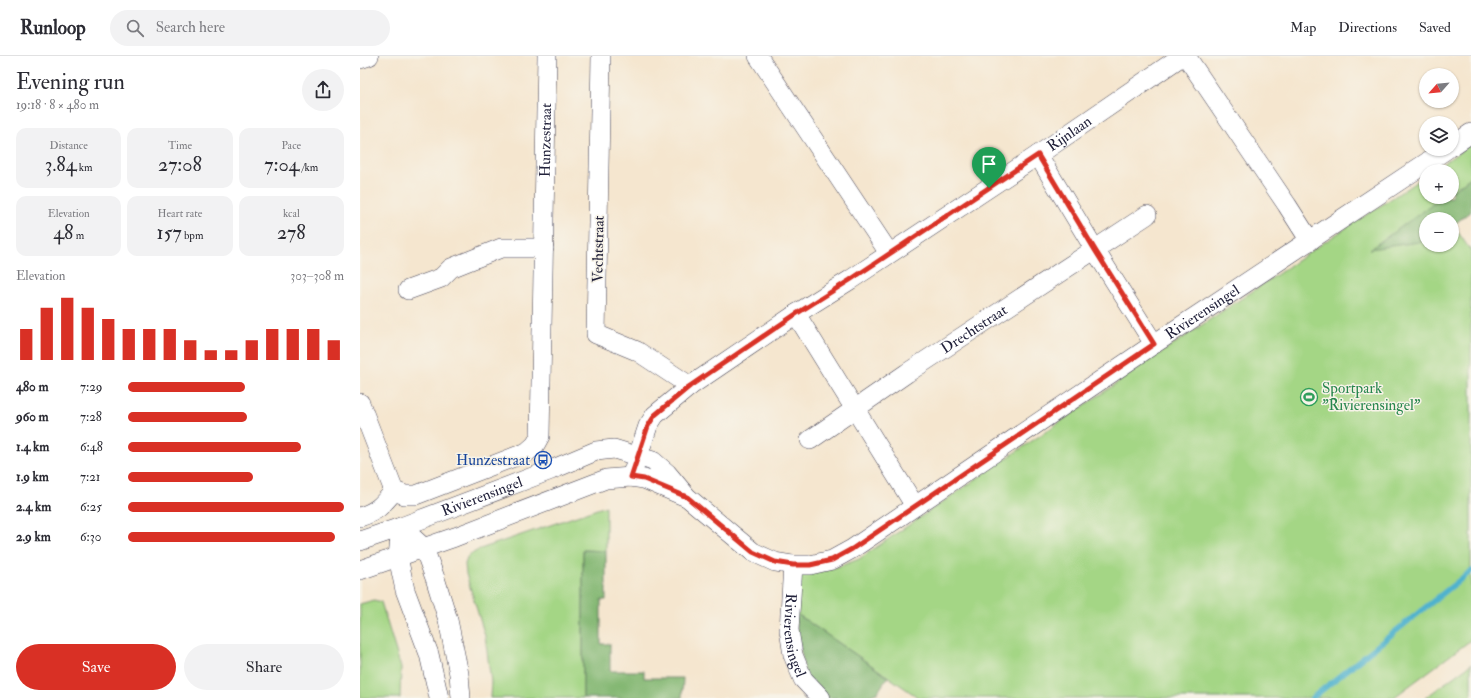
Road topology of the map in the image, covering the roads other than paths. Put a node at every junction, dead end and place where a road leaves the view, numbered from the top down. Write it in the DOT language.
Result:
graph roads {
  1 [pos="370,56"];
  2 [pos="547,56"];
  3 [pos="601,56"];
  4 [pos="758,56"];
  5 [pos="1182,56"];
  6 [pos="1186,56"];
  7 [pos="360,59"];
  8 [pos="1471,133"];
  9 [pos="1459,141"];
  10 [pos="1038,155"];
  11 [pos="1437,156"];
  12 [pos="1147,215"];
  13 [pos="1310,241"];
  14 [pos="544,248"];
  15 [pos="1095,250"];
  16 [pos="889,253"];
  17 [pos="408,290"];
  18 [pos="796,314"];
  19 [pos="1154,344"];
  20 [pos="690,386"];
  21 [pos="360,403"];
  22 [pos="855,408"];
  23 [pos="810,440"];
  24 [pos="637,456"];
  25 [pos="631,477"];
  26 [pos="394,491"];
  27 [pos="687,497"];
  28 [pos="915,506"];
  29 [pos="360,517"];
  30 [pos="401,527"];
  31 [pos="360,541"];
  32 [pos="424,548"];
  33 [pos="398,557"];
  34 [pos="793,565"];
  35 [pos="360,570"];
  36 [pos="439,698"];
  37 [pos="461,698"];
  38 [pos="821,698"];
  1 -- 7 [label="street"];
  2 -- 14 [label="street, Hunzestraat"];
  3 -- 20 [label="street, Vechtstraat"];
  4 -- 16 [label="street"];
  5 -- 10 [label="street, Rijnlaan"];
  6 -- 13 [label="street"];
  8 -- 9 [label="street"];
  10 -- 15 [label="street"];
  10 -- 16 [label="street, Rijnlaan"];
  11 -- 13 [label="street, Rivierensingel"];
  12 -- 15 [label="street, Drechtstraat"];
  13 -- 19 [label="street, Rivierensingel"];
  14 -- 17 [label="street"];
  14 -- 26 [label="street, Hunzestraat"];
  15 -- 19 [label="street"];
  15 -- 22 [label="street, Drechtstraat"];
  16 -- 18 [label="street, Rijnlaan"];
  18 -- 20 [label="street, Rijnlaan"];
  18 -- 22 [label="street"];
  19 -- 28 [label="street, Rivierensingel"];
  20 -- 24 [label="street, Rijnlaan"];
  21 -- 26 [label="street"];
  22 -- 23 [label="street, Drechtstraat"];
  22 -- 28 [label="street"];
  24 -- 25 [label="street, Rijnlaan"];
  24 -- 27 [label="street, Rivierensingel"];
  24 -- 30 [label="street, Rivierensingel"];
  25 -- 27 [label="street, Rivierensingel"];
  25 -- 32 [label="street, Rivierensingel"];
  26 -- 29 [label="street"];
  27 -- 34 [label="street, Rivierensingel"];
  28 -- 34 [label="street, Rivierensingel"];
  30 -- 31 [label="street"];
  30 -- 32 [label="street"];
  30 -- 33 [label="street"];
  32 -- 33 [label="street, Rivierensingel"];
  32 -- 37 [label="street"];
  33 -- 35 [label="street, Rivierensingel"];
  33 -- 36 [label="street"];
  34 -- 38 [label="street, Rivierensingel"];
}
